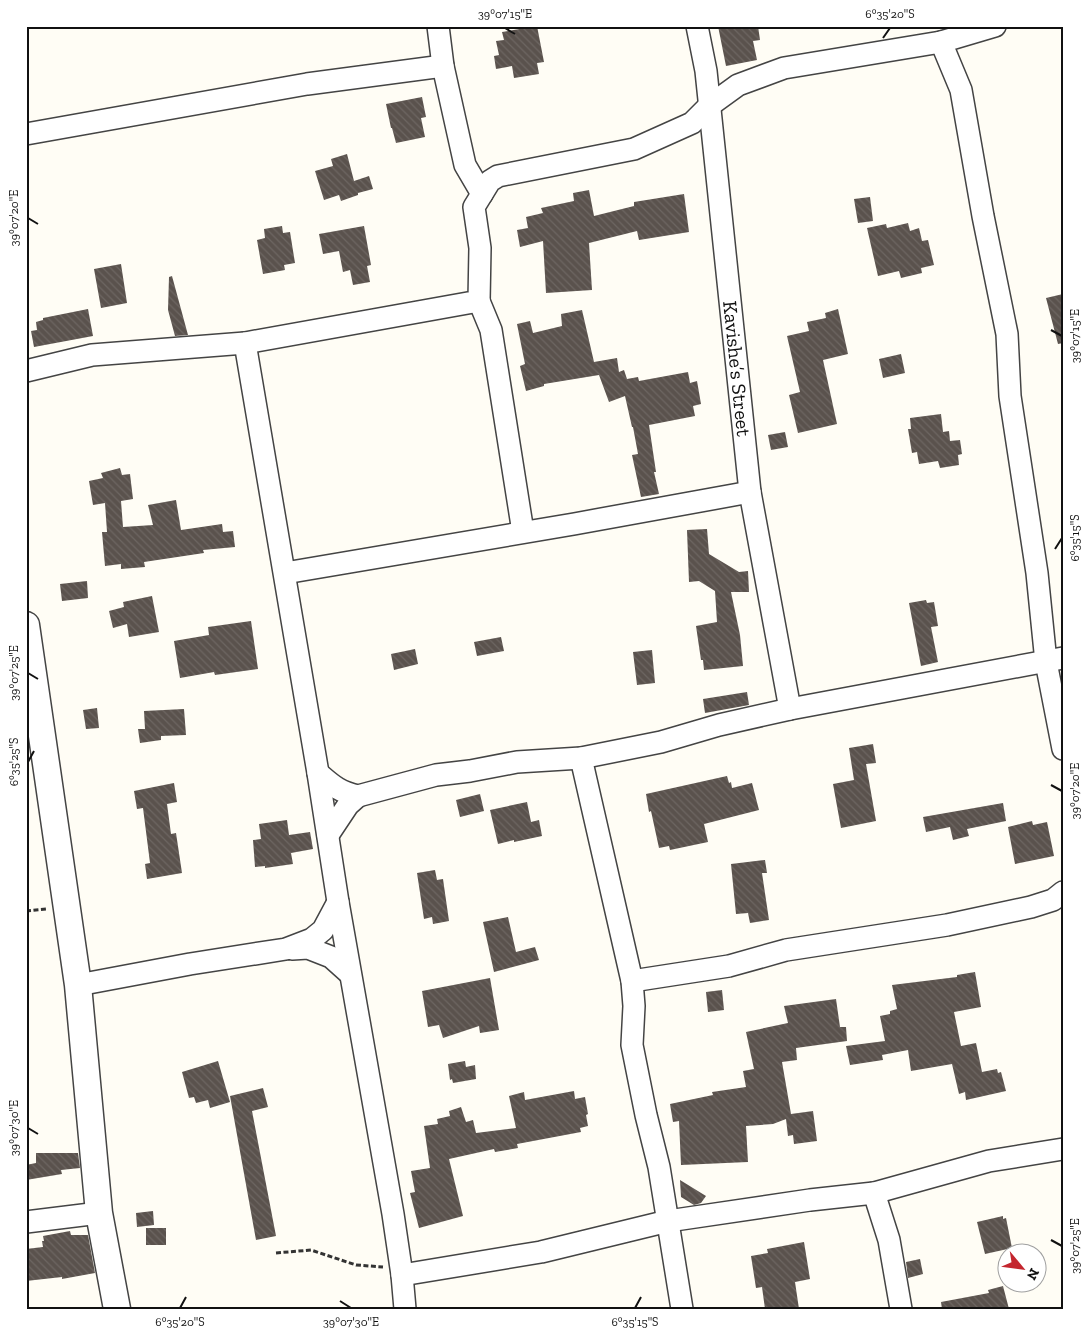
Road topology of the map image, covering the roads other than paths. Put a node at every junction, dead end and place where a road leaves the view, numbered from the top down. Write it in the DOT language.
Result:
graph roads {
  1 [pos="438,26"];
  2 [pos="697,26"];
  3 [pos="995,26"];
  4 [pos="941,42"];
  5 [pos="443,66"];
  6 [pos="706,71"];
  7 [pos="738,85"];
  8 [pos="708,106"];
  9 [pos="26,134"];
  10 [pos="482,194"];
  11 [pos="478,301"];
  12 [pos="245,343"];
  13 [pos="26,371"];
  14 [pos="750,492"];
  15 [pos="523,532"];
  16 [pos="285,573"];
  17 [pos="26,625"];
  18 [pos="1054,660"];
  19 [pos="790,709"];
  20 [pos="1063,749"];
  21 [pos="581,758"];
  22 [pos="318,773"];
  23 [pos="358,796"];
  24 [pos="328,835"];
  25 [pos="1059,898"];
  26 [pos="338,902"];
  27 [pos="286,949"];
  28 [pos="350,974"];
  29 [pos="632,981"];
  30 [pos="78,985"];
  31 [pos="1063,1150"];
  32 [pos="874,1193"];
  33 [pos="99,1213"];
  34 [pos="668,1221"];
  35 [pos="26,1222"];
  36 [pos="402,1271"];
  37 [pos="117,1309"];
  38 [pos="405,1309"];
  39 [pos="682,1309"];
  40 [pos="900,1309"];
  1 -- 5 [label="street"];
  2 -- 6 [label="street, Kavishe’s Street"];
  3 -- 4 [label="street"];
  4 -- 7 [label="street"];
  4 -- 18 [label="street"];
  5 -- 9 [label="street"];
  5 -- 10 [label="street"];
  6 -- 7 [label="street"];
  6 -- 8 [label="street, Kavishe’s Street"];
  7 -- 8 [label="street"];
  8 -- 10 [label="street"];
  8 -- 14 [label="street, Kavishe’s Street"];
  10 -- 11 [label="street"];
  11 -- 12 [label="street"];
  11 -- 15 [label="street"];
  12 -- 13 [label="street"];
  12 -- 16 [label="street"];
  14 -- 15 [label="street"];
  14 -- 19 [label="street, Kavishe’s Street"];
  15 -- 16 [label="street"];
  16 -- 22 [label="street"];
  17 -- 30 [label="street"];
  18 -- 19 [label="street"];
  18 -- 20 [label="street"];
  19 -- 21 [label="street"];
  21 -- 23 [label="street"];
  21 -- 29 [label="street"];
  22 -- 23 [label="street"];
  22 -- 24 [label="street"];
  23 -- 24 [label="street"];
  24 -- 26 [label="street"];
  25 -- 29 [label="street"];
  26 -- 27 [label="street"];
  26 -- 28 [label="street"];
  27 -- 28 [label="street"];
  27 -- 30 [label="street"];
  28 -- 36 [label="street"];
  29 -- 34 [label="street"];
  30 -- 33 [label="street"];
  31 -- 32 [label="street"];
  32 -- 34 [label="street"];
  32 -- 40 [label="street"];
  33 -- 35 [label="street"];
  33 -- 37 [label="street"];
  34 -- 36 [label="street"];
  34 -- 39 [label="street"];
  36 -- 38 [label="street"];
}
